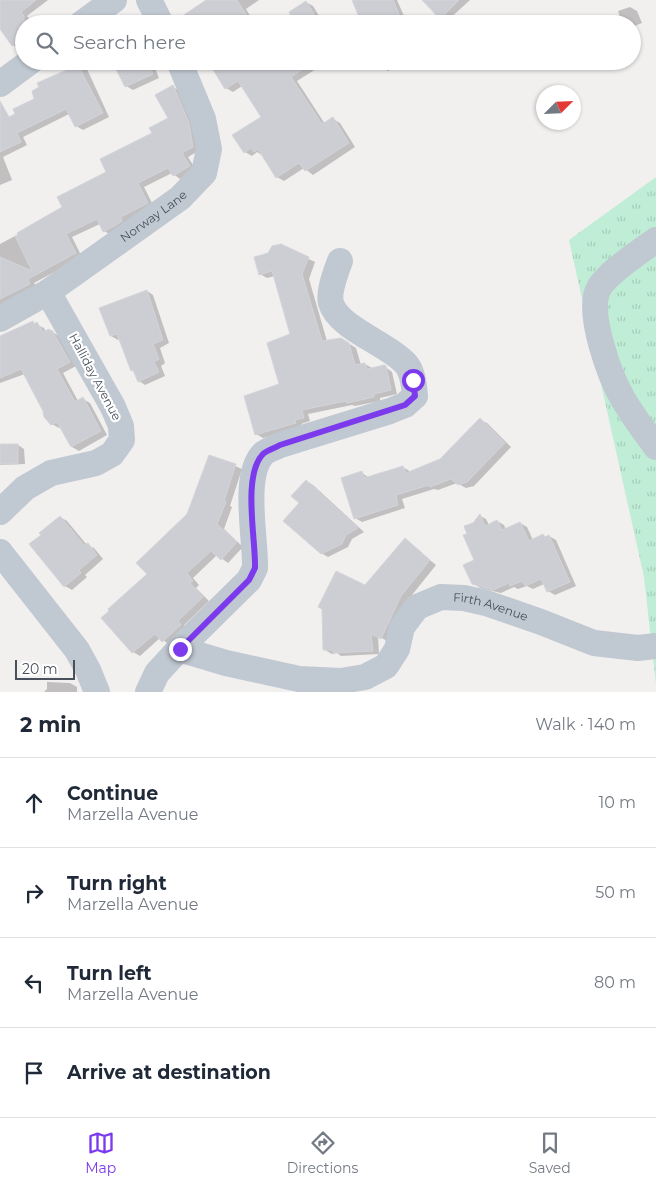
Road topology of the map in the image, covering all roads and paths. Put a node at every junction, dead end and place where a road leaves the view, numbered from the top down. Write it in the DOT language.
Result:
graph roads {
  1 [pos="114,0"];
  2 [pos="149,0"];
  3 [pos="93,15"];
  4 [pos="156,15"];
  5 [pos="19,70"];
  6 [pos="183,70"];
  7 [pos="0,84"];
  8 [pos="656,240"];
  9 [pos="340,261"];
  10 [pos="48,292"];
  11 [pos="0,319"];
  12 [pos="656,447"];
  13 [pos="0,512"];
  14 [pos="0,552"];
  15 [pos="656,646"];
  16 [pos="180,649"];
  17 [pos="97,692"];
  18 [pos="148,692"];
  1 -- 3 [label="street"];
  2 -- 4 [label="street"];
  5 -- 7 [label="street"];
  6 -- 10 [label="street, Norway Lane"];
  8 -- 12 [label="street"];
  9 -- 16 [label="street"];
  10 -- 11 [label="street, Norway Lane"];
  10 -- 13 [label="street, Halliday Avenue"];
  14 -- 17 [label="street"];
  15 -- 16 [label="street, Firth Avenue"];
  16 -- 18 [label="street"];
}
